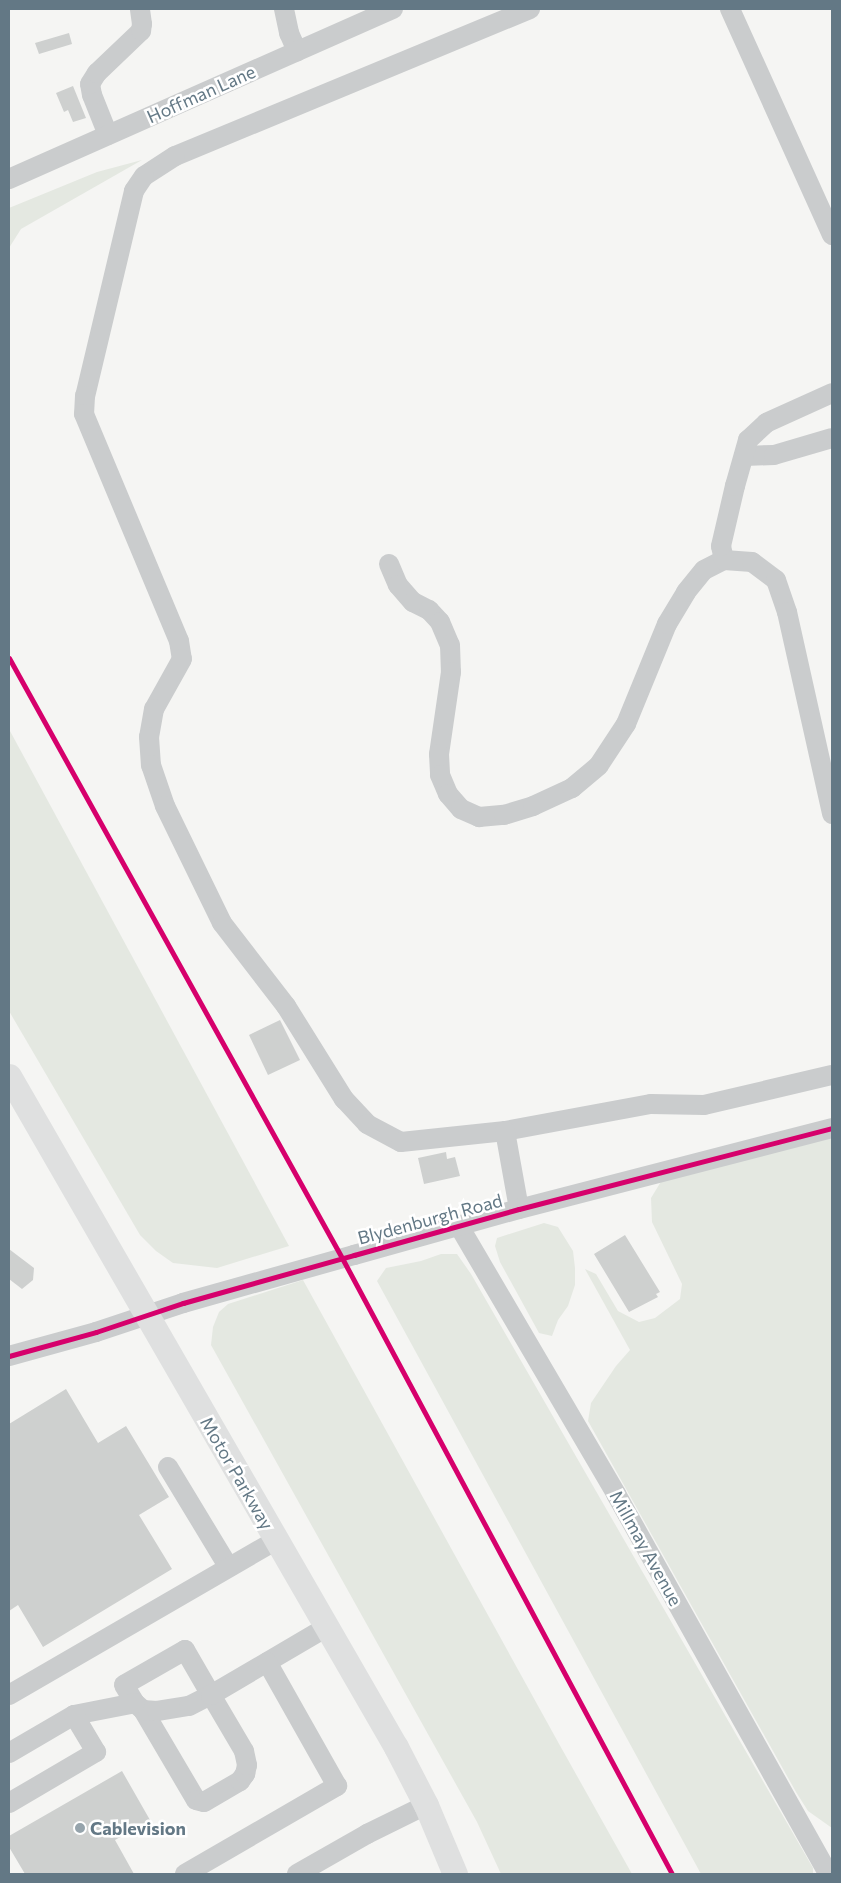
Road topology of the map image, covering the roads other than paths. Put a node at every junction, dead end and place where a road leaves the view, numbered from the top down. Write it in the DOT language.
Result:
graph roads {
  1 [pos="140,9"];
  2 [pos="284,9"];
  3 [pos="393,9"];
  4 [pos="530,9"];
  5 [pos="730,9"];
  6 [pos="297,51"];
  7 [pos="108,135"];
  8 [pos="9,179"];
  9 [pos="832,234"];
  10 [pos="832,392"];
  11 [pos="832,438"];
  12 [pos="744,456"];
  13 [pos="724,560"];
  14 [pos="389,564"];
  15 [pos="832,814"];
  16 [pos="832,1075"];
  17 [pos="9,1076"];
  18 [pos="832,1128"];
  19 [pos="505,1131"];
  20 [pos="518,1209"];
  21 [pos="460,1226"];
  22 [pos="146,1315"];
  23 [pos="9,1356"];
  24 [pos="168,1467"];
  25 [pos="276,1540"];
  26 [pos="228,1566"];
  27 [pos="327,1627"];
  28 [pos="267,1662"];
  29 [pos="9,1695"];
  30 [pos="211,1695"];
  31 [pos="139,1707"];
  32 [pos="74,1715"];
  33 [pos="9,1753"];
  34 [pos="9,1803"];
  35 [pos="426,1805"];
  36 [pos="185,1874"];
  37 [pos="297,1874"];
  38 [pos="455,1874"];
  39 [pos="828,1874"];
  1 -- 7 [label="street"];
  2 -- 6 [label="street"];
  3 -- 6 [label="street, Hoffman Lane"];
  4 -- 19 [label="street"];
  5 -- 9 [label="street"];
  6 -- 7 [label="street, Hoffman Lane"];
  7 -- 8 [label="street, Hoffman Lane"];
  10 -- 12 [label="street"];
  11 -- 12 [label="street"];
  12 -- 13 [label="street"];
  13 -- 14 [label="street"];
  13 -- 15 [label="street"];
  16 -- 19 [label="street"];
  17 -- 22 [label="main road, Motor Parkway"];
  18 -- 20 [label="street, Blydenburgh Road"];
  19 -- 20 [label="street"];
  20 -- 21 [label="street, Blydenburgh Road"];
  21 -- 22 [label="street, Blydenburgh Road"];
  21 -- 39 [label="street, Millmay Avenue"];
  22 -- 23 [label="street, Blydenburgh Road"];
  22 -- 25 [label="main road, Motor Parkway"];
  24 -- 26 [label="street"];
  25 -- 26 [label="street"];
  25 -- 27 [label="main road, Motor Parkway"];
  26 -- 29 [label="street"];
  27 -- 28 [label="street"];
  27 -- 35 [label="main road, Motor Parkway"];
  28 -- 30 [label="street"];
  28 -- 36 [label="street"];
  30 -- 31 [label="street"];
  30 -- 31 [label="street"];
  30 -- 31 [label="street"];
  31 -- 32 [label="street"];
  32 -- 33 [label="street"];
  32 -- 34 [label="street"];
  35 -- 37 [label="street"];
  35 -- 38 [label="main road, Motor Parkway"];
}
